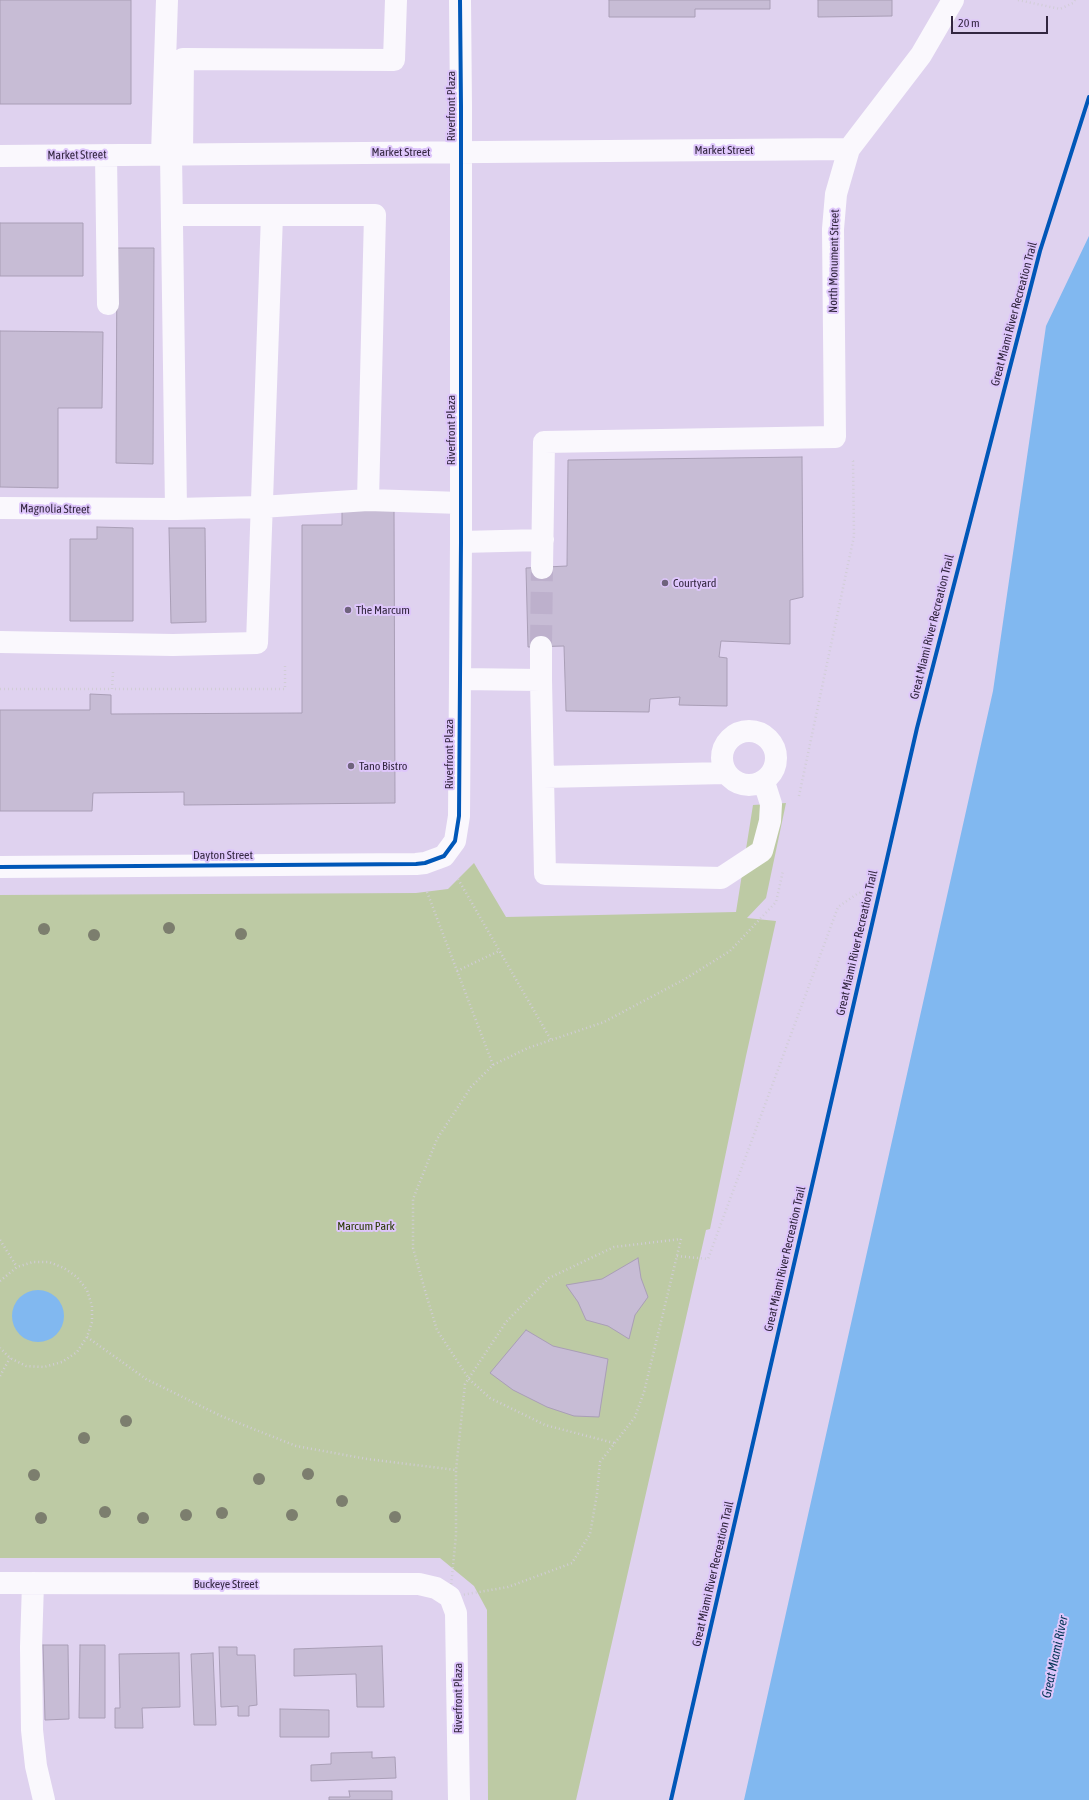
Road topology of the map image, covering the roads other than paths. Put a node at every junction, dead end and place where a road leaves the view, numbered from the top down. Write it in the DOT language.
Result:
graph roads {
  1 [pos="167,0"];
  2 [pos="396,0"];
  3 [pos="460,0"];
  4 [pos="953,0"];
  5 [pos="849,149"];
  6 [pos="460,152"];
  7 [pos="106,154"];
  8 [pos="172,154"];
  9 [pos="0,156"];
  10 [pos="172,215"];
  11 [pos="272,215"];
  12 [pos="108,304"];
  13 [pos="368,500"];
  14 [pos="461,503"];
  15 [pos="261,507"];
  16 [pos="0,508"];
  17 [pos="176,508"];
  18 [pos="543,540"];
  19 [pos="461,542"];
  20 [pos="542,568"];
  21 [pos="0,642"];
  22 [pos="541,647"];
  23 [pos="460,679"];
  24 [pos="541,680"];
  25 [pos="726,773"];
  26 [pos="544,777"];
  27 [pos="764,782"];
  28 [pos="444,856"];
  29 [pos="0,867"];
  30 [pos="0,1583"];
  31 [pos="33,1583"];
  32 [pos="450,1597"];
  33 [pos="44,1800"];
  34 [pos="459,1800"];
  1 -- 8 [label="street"];
  2 -- 8 [label="street"];
  3 -- 6 [label="street, Riverfront Plaza"];
  4 -- 5 [label="street, North Monument Street"];
  5 -- 6 [label="street, Market Street"];
  5 -- 18 [label="street, North Monument Street"];
  6 -- 8 [label="street, Market Street"];
  6 -- 14 [label="street, Riverfront Plaza"];
  7 -- 8 [label="street, Market Street"];
  7 -- 9 [label="street, Market Street"];
  7 -- 12 [label="street"];
  8 -- 10 [label="street"];
  10 -- 11 [label="street"];
  10 -- 17 [label="street"];
  11 -- 13 [label="street"];
  11 -- 15 [label="street"];
  13 -- 14 [label="street, Magnolia Street"];
  13 -- 15 [label="street, Magnolia Street"];
  14 -- 19 [label="street, Riverfront Plaza"];
  15 -- 17 [label="street, Magnolia Street"];
  15 -- 21 [label="street"];
  16 -- 17 [label="street, Magnolia Street"];
  18 -- 19 [label="street"];
  18 -- 20 [label="street"];
  19 -- 23 [label="street, Riverfront Plaza"];
  22 -- 24 [label="street"];
  23 -- 24 [label="street"];
  23 -- 28 [label="street, Riverfront Plaza"];
  24 -- 26 [label="street"];
  25 -- 26 [label="street"];
  25 -- 27 [label="street"];
  25 -- 27 [label="street"];
  26 -- 27 [label="street"];
  28 -- 29 [label="street, Dayton Street"];
  30 -- 31 [label="street, Buckeye Street"];
  31 -- 32 [label="street, Buckeye Street"];
  31 -- 33 [label="street"];
  32 -- 34 [label="street, Riverfront Plaza"];
}
